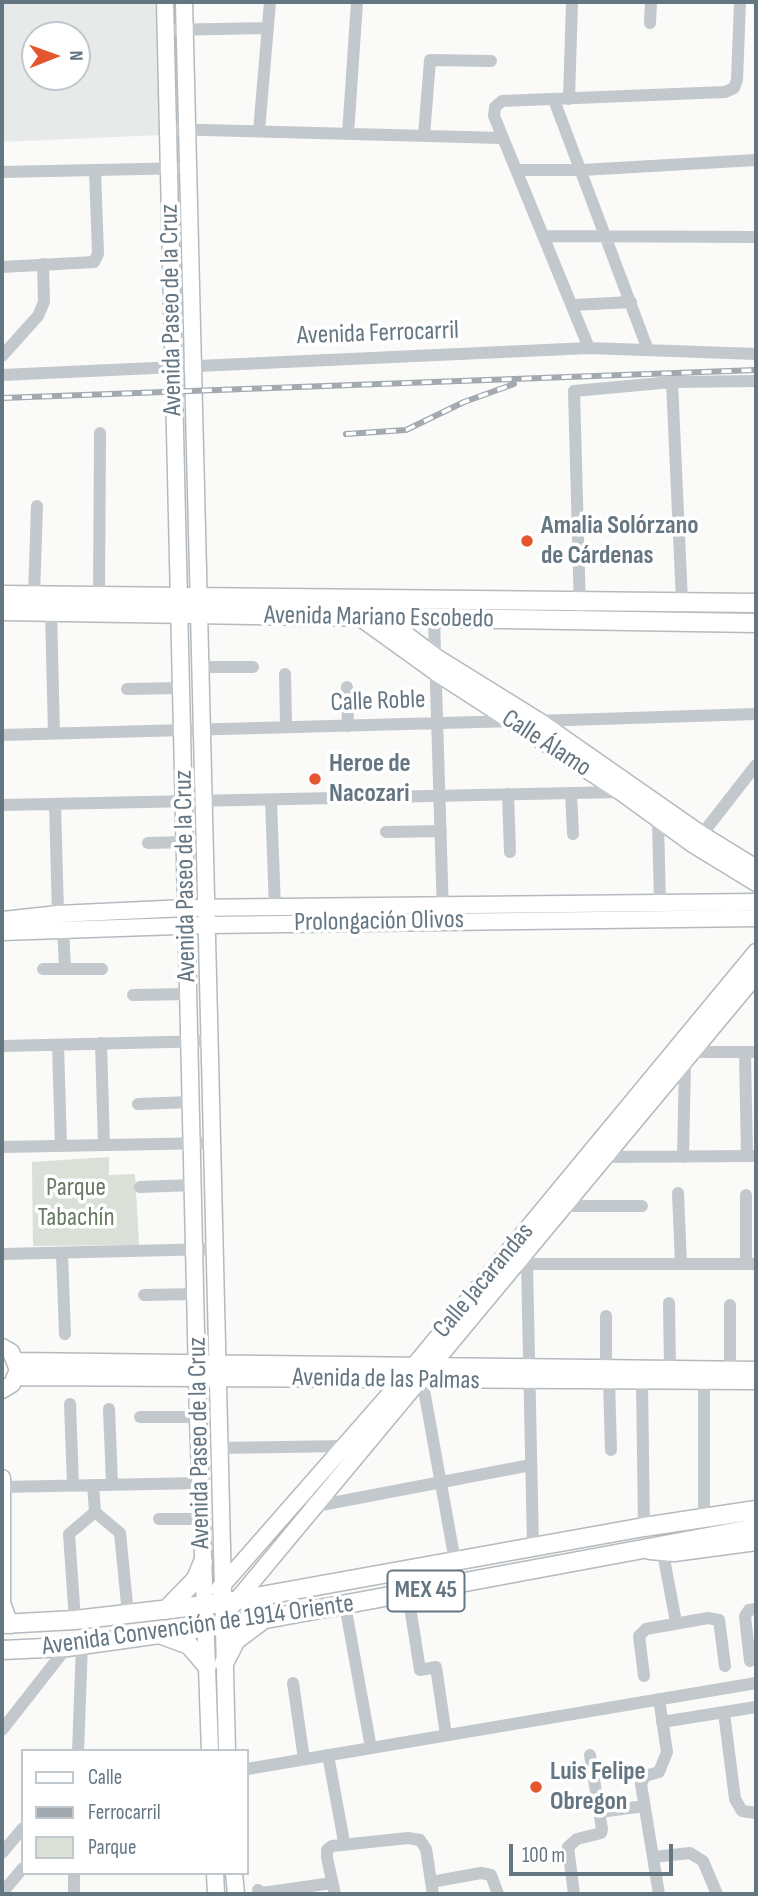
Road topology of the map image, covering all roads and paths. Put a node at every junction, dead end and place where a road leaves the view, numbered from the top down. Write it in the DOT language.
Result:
graph roads {
  1 [pos="165,2"];
  2 [pos="184,2"];
  3 [pos="270,2"];
  4 [pos="357,2"];
  5 [pos="572,2"];
  6 [pos="651,2"];
  7 [pos="740,2"];
  8 [pos="650,23"];
  9 [pos="268,28"];
  10 [pos="165,30"];
  11 [pos="185,30"];
  12 [pos="491,61"];
  13 [pos="569,99"];
  14 [pos="554,100"];
  15 [pos="167,129"];
  16 [pos="188,129"];
  17 [pos="259,131"];
  18 [pos="348,134"];
  19 [pos="424,136"];
  20 [pos="502,138"];
  21 [pos="756,160"];
  22 [pos="189,168"];
  23 [pos="168,169"];
  24 [pos="95,170"];
  25 [pos="517,170"];
  26 [pos="582,170"];
  27 [pos="2,172"];
  28 [pos="544,236"];
  29 [pos="756,237"];
  30 [pos="608,238"];
  31 [pos="43,264"];
  32 [pos="2,267"];
  33 [pos="631,302"];
  34 [pos="573,305"];
  35 [pos="589,348"];
  36 [pos="648,350"];
  37 [pos="756,354"];
  38 [pos="2,356"];
  39 [pos="195,364"];
  40 [pos="172,367"];
  41 [pos="2,375"];
  42 [pos="756,381"];
  43 [pos="672,382"];
  44 [pos="100,433"];
  45 [pos="37,506"];
  46 [pos="2,595"];
  47 [pos="34,596"];
  48 [pos="100,596"];
  49 [pos="341,599"];
  50 [pos="364,599"];
  51 [pos="580,600"];
  52 [pos="681,601"];
  53 [pos="754,604"];
  54 [pos="180,606"];
  55 [pos="200,606"];
  56 [pos="2,611"];
  57 [pos="51,612"];
  58 [pos="359,618"];
  59 [pos="383,618"];
  60 [pos="434,620"];
  61 [pos="580,620"];
  62 [pos="756,623"];
  63 [pos="437,665"];
  64 [pos="201,667"];
  65 [pos="253,667"];
  66 [pos="285,674"];
  67 [pos="347,687"];
  68 [pos="182,688"];
  69 [pos="127,689"];
  70 [pos="756,715"];
  71 [pos="512,721"];
  72 [pos="539,721"];
  73 [pos="438,723"];
  74 [pos="348,726"];
  75 [pos="286,727"];
  76 [pos="203,730"];
  77 [pos="183,731"];
  78 [pos="54,734"];
  79 [pos="2,735"];
  80 [pos="756,765"];
  81 [pos="625,788"];
  82 [pos="571,793"];
  83 [pos="508,794"];
  84 [pos="440,796"];
  85 [pos="271,800"];
  86 [pos="204,801"];
  87 [pos="184,802"];
  88 [pos="55,804"];
  89 [pos="2,805"];
  90 [pos="658,821"];
  91 [pos="441,831"];
  92 [pos="386,832"];
  93 [pos="573,834"];
  94 [pos="697,840"];
  95 [pos="186,842"];
  96 [pos="148,843"];
  97 [pos="510,852"];
  98 [pos="756,868"];
  99 [pos="756,883"];
  100 [pos="756,902"];
  101 [pos="443,904"];
  102 [pos="608,904"];
  103 [pos="660,904"];
  104 [pos="275,909"];
  105 [pos="344,914"];
  106 [pos="186,917"];
  107 [pos="208,917"];
  108 [pos="756,918"];
  109 [pos="2,919"];
  110 [pos="60,921"];
  111 [pos="443,921"];
  112 [pos="608,921"];
  113 [pos="2,932"];
  114 [pos="756,951"];
  115 [pos="43,969"];
  116 [pos="65,969"];
  117 [pos="102,969"];
  118 [pos="756,975"];
  119 [pos="188,994"];
  120 [pos="133,995"];
  121 [pos="190,1041"];
  122 [pos="210,1041"];
  123 [pos="101,1044"];
  124 [pos="58,1045"];
  125 [pos="2,1046"];
  126 [pos="751,1052"];
  127 [pos="686,1054"];
  128 [pos="191,1102"];
  129 [pos="138,1104"];
  130 [pos="212,1143"];
  131 [pos="192,1144"];
  132 [pos="104,1145"];
  133 [pos="61,1146"];
  134 [pos="2,1147"];
  135 [pos="597,1156"];
  136 [pos="752,1156"];
  137 [pos="683,1157"];
  138 [pos="193,1185"];
  139 [pos="140,1187"];
  140 [pos="678,1193"];
  141 [pos="746,1195"];
  142 [pos="566,1206"];
  143 [pos="642,1206"];
  144 [pos="214,1249"];
  145 [pos="195,1250"];
  146 [pos="2,1254"];
  147 [pos="62,1254"];
  148 [pos="524,1261"];
  149 [pos="681,1264"];
  150 [pos="751,1264"];
  151 [pos="196,1294"];
  152 [pos="144,1295"];
  153 [pos="669,1303"];
  154 [pos="730,1306"];
  155 [pos="606,1316"];
  156 [pos="65,1334"];
  157 [pos="2,1347"];
  158 [pos="433,1366"];
  159 [pos="17,1369"];
  160 [pos="670,1369"];
  161 [pos="730,1369"];
  162 [pos="756,1370"];
  163 [pos="198,1371"];
  164 [pos="218,1371"];
  165 [pos="530,1374"];
  166 [pos="607,1374"];
  167 [pos="413,1375"];
  168 [pos="642,1381"];
  169 [pos="704,1381"];
  170 [pos="756,1381"];
  171 [pos="2,1390"];
  172 [pos="70,1404"];
  173 [pos="109,1409"];
  174 [pos="140,1417"];
  175 [pos="198,1417"];
  176 [pos="345,1446"];
  177 [pos="219,1448"];
  178 [pos="611,1450"];
  179 [pos="531,1465"];
  180 [pos="2,1478"];
  181 [pos="442,1482"];
  182 [pos="200,1483"];
  183 [pos="112,1484"];
  184 [pos="73,1485"];
  185 [pos="93,1485"];
  186 [pos="2,1487"];
  187 [pos="303,1494"];
  188 [pos="756,1502"];
  189 [pos="316,1506"];
  190 [pos="756,1510"];
  191 [pos="704,1511"];
  192 [pos="95,1512"];
  193 [pos="2,1513"];
  194 [pos="159,1519"];
  195 [pos="201,1519"];
  196 [pos="653,1525"];
  197 [pos="756,1528"];
  198 [pos="756,1542"];
  199 [pos="533,1546"];
  200 [pos="641,1550"];
  201 [pos="663,1553"];
  202 [pos="455,1561"];
  203 [pos="203,1562"];
  204 [pos="222,1585"];
  205 [pos="408,1594"];
  206 [pos="2,1603"];
  207 [pos="345,1605"];
  208 [pos="756,1609"];
  209 [pos="166,1610"];
  210 [pos="222,1610"];
  211 [pos="128,1614"];
  212 [pos="266,1619"];
  213 [pos="75,1620"];
  214 [pos="676,1622"];
  215 [pos="6,1624"];
  216 [pos="205,1628"];
  217 [pos="159,1634"];
  218 [pos="74,1646"];
  219 [pos="4,1653"];
  220 [pos="750,1661"];
  221 [pos="216,1664"];
  222 [pos="725,1666"];
  223 [pos="644,1676"];
  224 [pos="293,1683"];
  225 [pos="756,1683"];
  226 [pos="659,1699"];
  227 [pos="756,1707"];
  228 [pos="724,1713"];
  229 [pos="662,1723"];
  230 [pos="2,1730"];
  231 [pos="446,1735"];
  232 [pos="371,1748"];
  233 [pos="78,1749"];
  234 [pos="210,1749"];
  235 [pos="226,1749"];
  236 [pos="328,1755"];
  237 [pos="590,1755"];
  238 [pos="304,1759"];
  239 [pos="248,1769"];
  240 [pos="644,1806"];
  241 [pos="600,1812"];
  242 [pos="756,1813"];
  243 [pos="21,1830"];
  244 [pos="344,1842"];
  245 [pos="2,1853"];
  246 [pos="653,1857"];
  247 [pos="21,1869"];
  248 [pos="74,1875"];
  249 [pos="215,1875"];
  250 [pos="234,1875"];
  251 [pos="333,1888"];
  252 [pos="432,1888"];
  253 [pos="258,1890"];
  254 [pos="2,1893"];
  255 [pos="74,1894"];
  256 [pos="216,1894"];
  257 [pos="236,1894"];
  258 [pos="498,1894"];
  259 [pos="574,1894"];
  260 [pos="659,1894"];
  261 [pos="717,1894"];
  1 -- 10 [label="street, Avenida Paseo de la Cruz"];
  2 -- 11 [label="street, Avenida Paseo de la Cruz"];
  3 -- 9 [label="street"];
  4 -- 18 [label="street"];
  5 -- 13 [label="street"];
  6 -- 8 [label="street"];
  7 -- 13 [label="street"];
  9 -- 11 [label="street"];
  9 -- 17 [label="street"];
  10 -- 11 [label="street"];
  10 -- 15 [label="street, Avenida Paseo de la Cruz"];
  11 -- 16 [label="street, Avenida Paseo de la Cruz"];
  12 -- 19 [label="street"];
  13 -- 14 [label="street"];
  14 -- 20 [label="street"];
  14 -- 26 [label="street"];
  15 -- 16 [label="street"];
  15 -- 23 [label="street, Avenida Paseo de la Cruz"];
  16 -- 17 [label="street"];
  16 -- 22 [label="street, Avenida Paseo de la Cruz"];
  17 -- 18 [label="street"];
  18 -- 19 [label="street"];
  19 -- 20 [label="street"];
  20 -- 25 [label="street"];
  21 -- 26 [label="street"];
  22 -- 23 [label="street"];
  22 -- 39 [label="street, Avenida Paseo de la Cruz"];
  23 -- 24 [label="street"];
  23 -- 40 [label="street, Avenida Paseo de la Cruz"];
  24 -- 27 [label="street"];
  24 -- 31 [label="street"];
  25 -- 26 [label="street"];
  25 -- 28 [label="street"];
  26 -- 30 [label="street"];
  28 -- 30 [label="street"];
  28 -- 34 [label="street"];
  29 -- 30 [label="street"];
  30 -- 33 [label="street"];
  31 -- 32 [label="street"];
  31 -- 38 [label="street"];
  33 -- 34 [label="street"];
  33 -- 36 [label="street"];
  34 -- 35 [label="street"];
  35 -- 36 [label="street, Avenida Ferrocarril"];
  35 -- 39 [label="street, Avenida Ferrocarril"];
  36 -- 37 [label="street, Avenida Ferrocarril"];
  39 -- 40 [label="street, Avenida Ferrocarril"];
  39 -- 55 [label="street, Avenida Paseo de la Cruz"];
  40 -- 41 [label="street, Avenida Ferrocarril"];
  40 -- 54 [label="street, Avenida Paseo de la Cruz"];
  42 -- 43 [label="street"];
  43 -- 51 [label="street"];
  43 -- 52 [label="street"];
  44 -- 48 [label="street"];
  45 -- 47 [label="street"];
  46 -- 47 [label="main road, Avenida Mariano Escobedo"];
  47 -- 48 [label="main road, Avenida Mariano Escobedo"];
  48 -- 54 [label="main road, Avenida Mariano Escobedo"];
  49 -- 50 [label="main road, Avenida Mariano Escobedo"];
  49 -- 55 [label="main road, Avenida Mariano Escobedo"];
  49 -- 58 [label="street, Calle Álamo"];
  50 -- 51 [label="main road, Avenida Mariano Escobedo"];
  50 -- 59 [label="street, Calle Álamo"];
  51 -- 52 [label="main road, Avenida Mariano Escobedo"];
  51 -- 61 [label="street"];
  52 -- 53 [label="main road, Avenida Mariano Escobedo"];
  54 -- 55 [label="main road, Avenida Mariano Escobedo"];
  54 -- 57 [label="main road, Avenida Mariano Escobedo"];
  54 -- 68 [label="street, Avenida Paseo de la Cruz"];
  55 -- 58 [label="main road, Avenida Mariano Escobedo"];
  55 -- 64 [label="street, Avenida Paseo de la Cruz"];
  56 -- 57 [label="main road, Avenida Mariano Escobedo"];
  57 -- 78 [label="street"];
  58 -- 59 [label="main road, Avenida Mariano Escobedo"];
  58 -- 63 [label="street, Calle Álamo"];
  59 -- 60 [label="main road, Avenida Mariano Escobedo"];
  59 -- 63 [label="street, Calle Álamo"];
  60 -- 61 [label="main road, Avenida Mariano Escobedo"];
  60 -- 63 [label="street"];
  61 -- 62 [label="main road, Avenida Mariano Escobedo"];
  63 -- 71 [label="street, Calle Álamo"];
  63 -- 72 [label="street, Calle Álamo"];
  63 -- 73 [label="street"];
  64 -- 65 [label="street"];
  64 -- 76 [label="street, Avenida Paseo de la Cruz"];
  66 -- 75 [label="street"];
  67 -- 74 [label="street"];
  68 -- 69 [label="street"];
  68 -- 77 [label="street, Avenida Paseo de la Cruz"];
  70 -- 72 [label="street, Calle Roble"];
  71 -- 72 [label="street, Calle Roble"];
  71 -- 73 [label="street, Calle Roble"];
  71 -- 81 [label="street, Calle Álamo"];
  72 -- 81 [label="street, Calle Álamo"];
  73 -- 74 [label="street, Calle Roble"];
  73 -- 84 [label="street"];
  74 -- 75 [label="street, Calle Roble"];
  75 -- 76 [label="street, Calle Roble"];
  76 -- 77 [label="street, Calle Roble"];
  76 -- 86 [label="street, Avenida Paseo de la Cruz"];
  77 -- 78 [label="street, Calle Roble"];
  77 -- 87 [label="street, Avenida Paseo de la Cruz"];
  78 -- 79 [label="street, Calle Roble"];
  80 -- 94 [label="street"];
  81 -- 82 [label="street"];
  81 -- 90 [label="street, Calle Álamo"];
  81 -- 94 [label="street, Calle Álamo"];
  82 -- 83 [label="street"];
  82 -- 93 [label="street"];
  83 -- 84 [label="street"];
  83 -- 97 [label="street"];
  84 -- 85 [label="street"];
  84 -- 91 [label="street"];
  85 -- 86 [label="street"];
  85 -- 104 [label="street"];
  86 -- 87 [label="street"];
  86 -- 107 [label="street, Avenida Paseo de la Cruz"];
  87 -- 88 [label="street"];
  87 -- 95 [label="street, Avenida Paseo de la Cruz"];
  88 -- 89 [label="street"];
  88 -- 110 [label="street"];
  90 -- 94 [label="street, Calle Álamo"];
  90 -- 103 [label="street"];
  91 -- 92 [label="street"];
  91 -- 101 [label="street"];
  94 -- 98 [label="street, Calle Álamo"];
  94 -- 99 [label="street, Calle Álamo"];
  95 -- 96 [label="street"];
  95 -- 106 [label="street, Avenida Paseo de la Cruz"];
  100 -- 103 [label="street, Prolongación Olivos"];
  101 -- 102 [label="street, Prolongación Olivos"];
  101 -- 105 [label="street, Prolongación Olivos"];
  101 -- 111 [label="street"];
  102 -- 103 [label="street, Prolongación Olivos"];
  102 -- 112 [label="street"];
  104 -- 105 [label="street, Prolongación Olivos"];
  104 -- 107 [label="street, Prolongación Olivos"];
  105 -- 107 [label="street, Prolongación Olivos"];
  105 -- 111 [label="street, Prolongación Olivos"];
  106 -- 107 [label="street, Prolongación Olivos"];
  106 -- 110 [label="street, Prolongación Olivos"];
  106 -- 119 [label="street, Avenida Paseo de la Cruz"];
  107 -- 122 [label="street, Avenida Paseo de la Cruz"];
  108 -- 112 [label="street, Prolongación Olivos"];
  109 -- 110 [label="street, Prolongación Olivos"];
  109 -- 113 [label="street"];
  110 -- 113 [label="street, Prolongación Olivos"];
  110 -- 116 [label="street"];
  111 -- 112 [label="street, Prolongación Olivos"];
  114 -- 127 [label="street, Calle Jacarandas"];
  115 -- 116 [label="street"];
  116 -- 117 [label="street"];
  118 -- 127 [label="street, Calle Jacarandas"];
  119 -- 120 [label="street"];
  119 -- 121 [label="street, Avenida Paseo de la Cruz"];
  121 -- 122 [label="street"];
  121 -- 123 [label="street"];
  121 -- 128 [label="street, Avenida Paseo de la Cruz"];
  122 -- 130 [label="street, Avenida Paseo de la Cruz"];
  123 -- 124 [label="street"];
  123 -- 132 [label="street"];
  124 -- 125 [label="street"];
  124 -- 133 [label="street"];
  126 -- 127 [label="street"];
  126 -- 136 [label="street"];
  127 -- 135 [label="street, Calle Jacarandas"];
  127 -- 137 [label="street"];
  128 -- 129 [label="street"];
  128 -- 131 [label="street, Avenida Paseo de la Cruz"];
  130 -- 131 [label="street"];
  130 -- 144 [label="street, Avenida Paseo de la Cruz"];
  131 -- 132 [label="street"];
  131 -- 138 [label="street, Avenida Paseo de la Cruz"];
  132 -- 133 [label="street"];
  133 -- 134 [label="street"];
  135 -- 137 [label="street"];
  135 -- 142 [label="street, Calle Jacarandas"];
  135 -- 167 [label="street, Calle Jacarandas"];
  136 -- 137 [label="street"];
  138 -- 139 [label="street"];
  138 -- 145 [label="street, Avenida Paseo de la Cruz"];
  140 -- 149 [label="street"];
  141 -- 150 [label="street"];
  142 -- 143 [label="street"];
  142 -- 148 [label="street, Calle Jacarandas"];
  144 -- 145 [label="street"];
  144 -- 164 [label="street, Avenida Paseo de la Cruz"];
  145 -- 147 [label="street"];
  145 -- 151 [label="street, Avenida Paseo de la Cruz"];
  146 -- 147 [label="street"];
  147 -- 156 [label="street"];
  148 -- 149 [label="street"];
  148 -- 158 [label="street, Calle Jacarandas"];
  148 -- 165 [label="street"];
  149 -- 150 [label="street"];
  151 -- 152 [label="street"];
  151 -- 163 [label="street, Avenida Paseo de la Cruz"];
  153 -- 160 [label="street"];
  154 -- 161 [label="street"];
  155 -- 166 [label="street"];
  157 -- 159 [label="street"];
  158 -- 165 [label="street, Avenida de las Palmas"];
  158 -- 167 [label="street, Calle Jacarandas"];
  159 -- 163 [label="street, Avenida de las Palmas"];
  159 -- 171 [label="street"];
  160 -- 161 [label="street, Avenida de las Palmas"];
  160 -- 166 [label="street, Avenida de las Palmas"];
  161 -- 162 [label="street, Avenida de las Palmas"];
  163 -- 164 [label="street, Avenida de las Palmas"];
  163 -- 175 [label="street, Avenida Paseo de la Cruz"];
  164 -- 167 [label="street, Avenida de las Palmas"];
  164 -- 177 [label="street, Avenida Paseo de la Cruz"];
  165 -- 166 [label="street, Avenida de las Palmas"];
  165 -- 167 [label="street, Avenida de las Palmas"];
  165 -- 179 [label="street"];
  166 -- 168 [label="street, Avenida de las Palmas"];
  166 -- 178 [label="street"];
  167 -- 176 [label="street, Calle Jacarandas"];
  167 -- 181 [label="street"];
  167 -- 189 [label="street, Calle Jacarandas"];
  168 -- 169 [label="street, Avenida de las Palmas"];
  168 -- 196 [label="street"];
  169 -- 170 [label="street, Avenida de las Palmas"];
  169 -- 191 [label="street"];
  172 -- 184 [label="street"];
  173 -- 183 [label="street"];
  174 -- 175 [label="street"];
  175 -- 182 [label="street, Avenida Paseo de la Cruz"];
  176 -- 177 [label="street"];
  176 -- 187 [label="street, Calle Jacarandas"];
  177 -- 204 [label="street, Avenida Paseo de la Cruz"];
  179 -- 181 [label="street"];
  179 -- 199 [label="street"];
  180 -- 186 [label="street"];
  181 -- 189 [label="street"];
  181 -- 202 [label="street"];
  182 -- 183 [label="street"];
  182 -- 195 [label="street, Avenida Paseo de la Cruz"];
  183 -- 185 [label="street"];
  184 -- 185 [label="street"];
  184 -- 186 [label="street"];
  185 -- 192 [label="street"];
  186 -- 193 [label="street"];
  187 -- 189 [label="street"];
  187 -- 204 [label="street, Calle Jacarandas"];
  188 -- 191 [label="street, Avenida Convención de 1914 Oriente"];
  189 -- 210 [label="street, Calle Jacarandas"];
  190 -- 196 [label="main road, Avenida Convención de 1914 Oriente / MEX 45"];
  191 -- 196 [label="street, Avenida Convención de 1914 Oriente"];
  192 -- 211 [label="street"];
  192 -- 213 [label="street"];
  193 -- 206 [label="street"];
  194 -- 195 [label="street"];
  195 -- 203 [label="street, Avenida Paseo de la Cruz"];
  196 -- 199 [label="main road, Avenida Convención de 1914 Oriente / MEX 45"];
  197 -- 200 [label="main road, Avenida Convención de 1914 Oriente / MEX 45"];
  198 -- 201 [label="street, Avenida Convención de 1914 Oriente"];
  199 -- 202 [label="main road, Avenida Convención de 1914 Oriente / MEX 45"];
  200 -- 201 [label="street, Avenida Convención de 1914 Oriente"];
  200 -- 205 [label="main road, Avenida Convención de 1914 Oriente / MEX 45"];
  201 -- 214 [label="street"];
  202 -- 210 [label="main road, Avenida Convención de 1914 Oriente / MEX 45"];
  203 -- 209 [label="main road"];
  203 -- 210 [label="street, Avenida Paseo de la Cruz"];
  204 -- 210 [label="street, Avenida Paseo de la Cruz"];
  205 -- 207 [label="main road, Avenida Convención de 1914 Oriente / MEX 45"];
  205 -- 231 [label="street"];
  206 -- 215 [label="street"];
  207 -- 212 [label="main road, Avenida Convención de 1914 Oriente / MEX 45"];
  207 -- 232 [label="street"];
  208 -- 220 [label="street"];
  209 -- 210 [label="main road, Avenida Convención de 1914 Oriente / MEX 45"];
  209 -- 211 [label="main road, Avenida Convención de 1914 Oriente / MEX 45"];
  210 -- 212 [label="main road, Avenida Convención de 1914 Oriente / MEX 45"];
  210 -- 216 [label="main road, Avenida Convención de 1914 Oriente / MEX 45"];
  210 -- 221 [label="street, Avenida Paseo de la Cruz"];
  211 -- 213 [label="main road, Avenida Convención de 1914 Oriente / MEX 45"];
  212 -- 221 [label="main road"];
  213 -- 215 [label="main road, Avenida Convención de 1914 Oriente / MEX 45"];
  214 -- 222 [label="street"];
  214 -- 223 [label="street"];
  215 -- 219 [label="main road"];
  216 -- 217 [label="main road, Avenida Convención de 1914 Oriente / MEX 45"];
  216 -- 221 [label="street, Avenida Paseo de la Cruz"];
  217 -- 218 [label="main road, Avenida Convención de 1914 Oriente / MEX 45"];
  217 -- 221 [label="main road"];
  218 -- 219 [label="main road, Avenida Convención de 1914 Oriente / MEX 45"];
  218 -- 230 [label="street"];
  218 -- 233 [label="street"];
  221 -- 234 [label="street, Avenida Paseo de la Cruz"];
  221 -- 235 [label="street, Avenida Paseo de la Cruz"];
  224 -- 238 [label="street"];
  225 -- 226 [label="street"];
  226 -- 229 [label="street"];
  226 -- 231 [label="street"];
  227 -- 228 [label="street"];
  228 -- 229 [label="street"];
  228 -- 242 [label="street"];
  229 -- 240 [label="street"];
  231 -- 232 [label="street"];
  232 -- 236 [label="street"];
  236 -- 238 [label="street"];
  236 -- 244 [label="street"];
  237 -- 241 [label="street"];
  238 -- 239 [label="street"];
  240 -- 241 [label="street"];
  240 -- 246 [label="street"];
  241 -- 259 [label="street"];
  243 -- 245 [label="street"];
  244 -- 251 [label="street"];
  244 -- 252 [label="street"];
  246 -- 260 [label="street"];
  246 -- 261 [label="street"];
  247 -- 254 [label="street"];
  248 -- 255 [label="street"];
  249 -- 256 [label="street"];
  250 -- 257 [label="street"];
  251 -- 253 [label="street"];
  252 -- 258 [label="street"];
}
